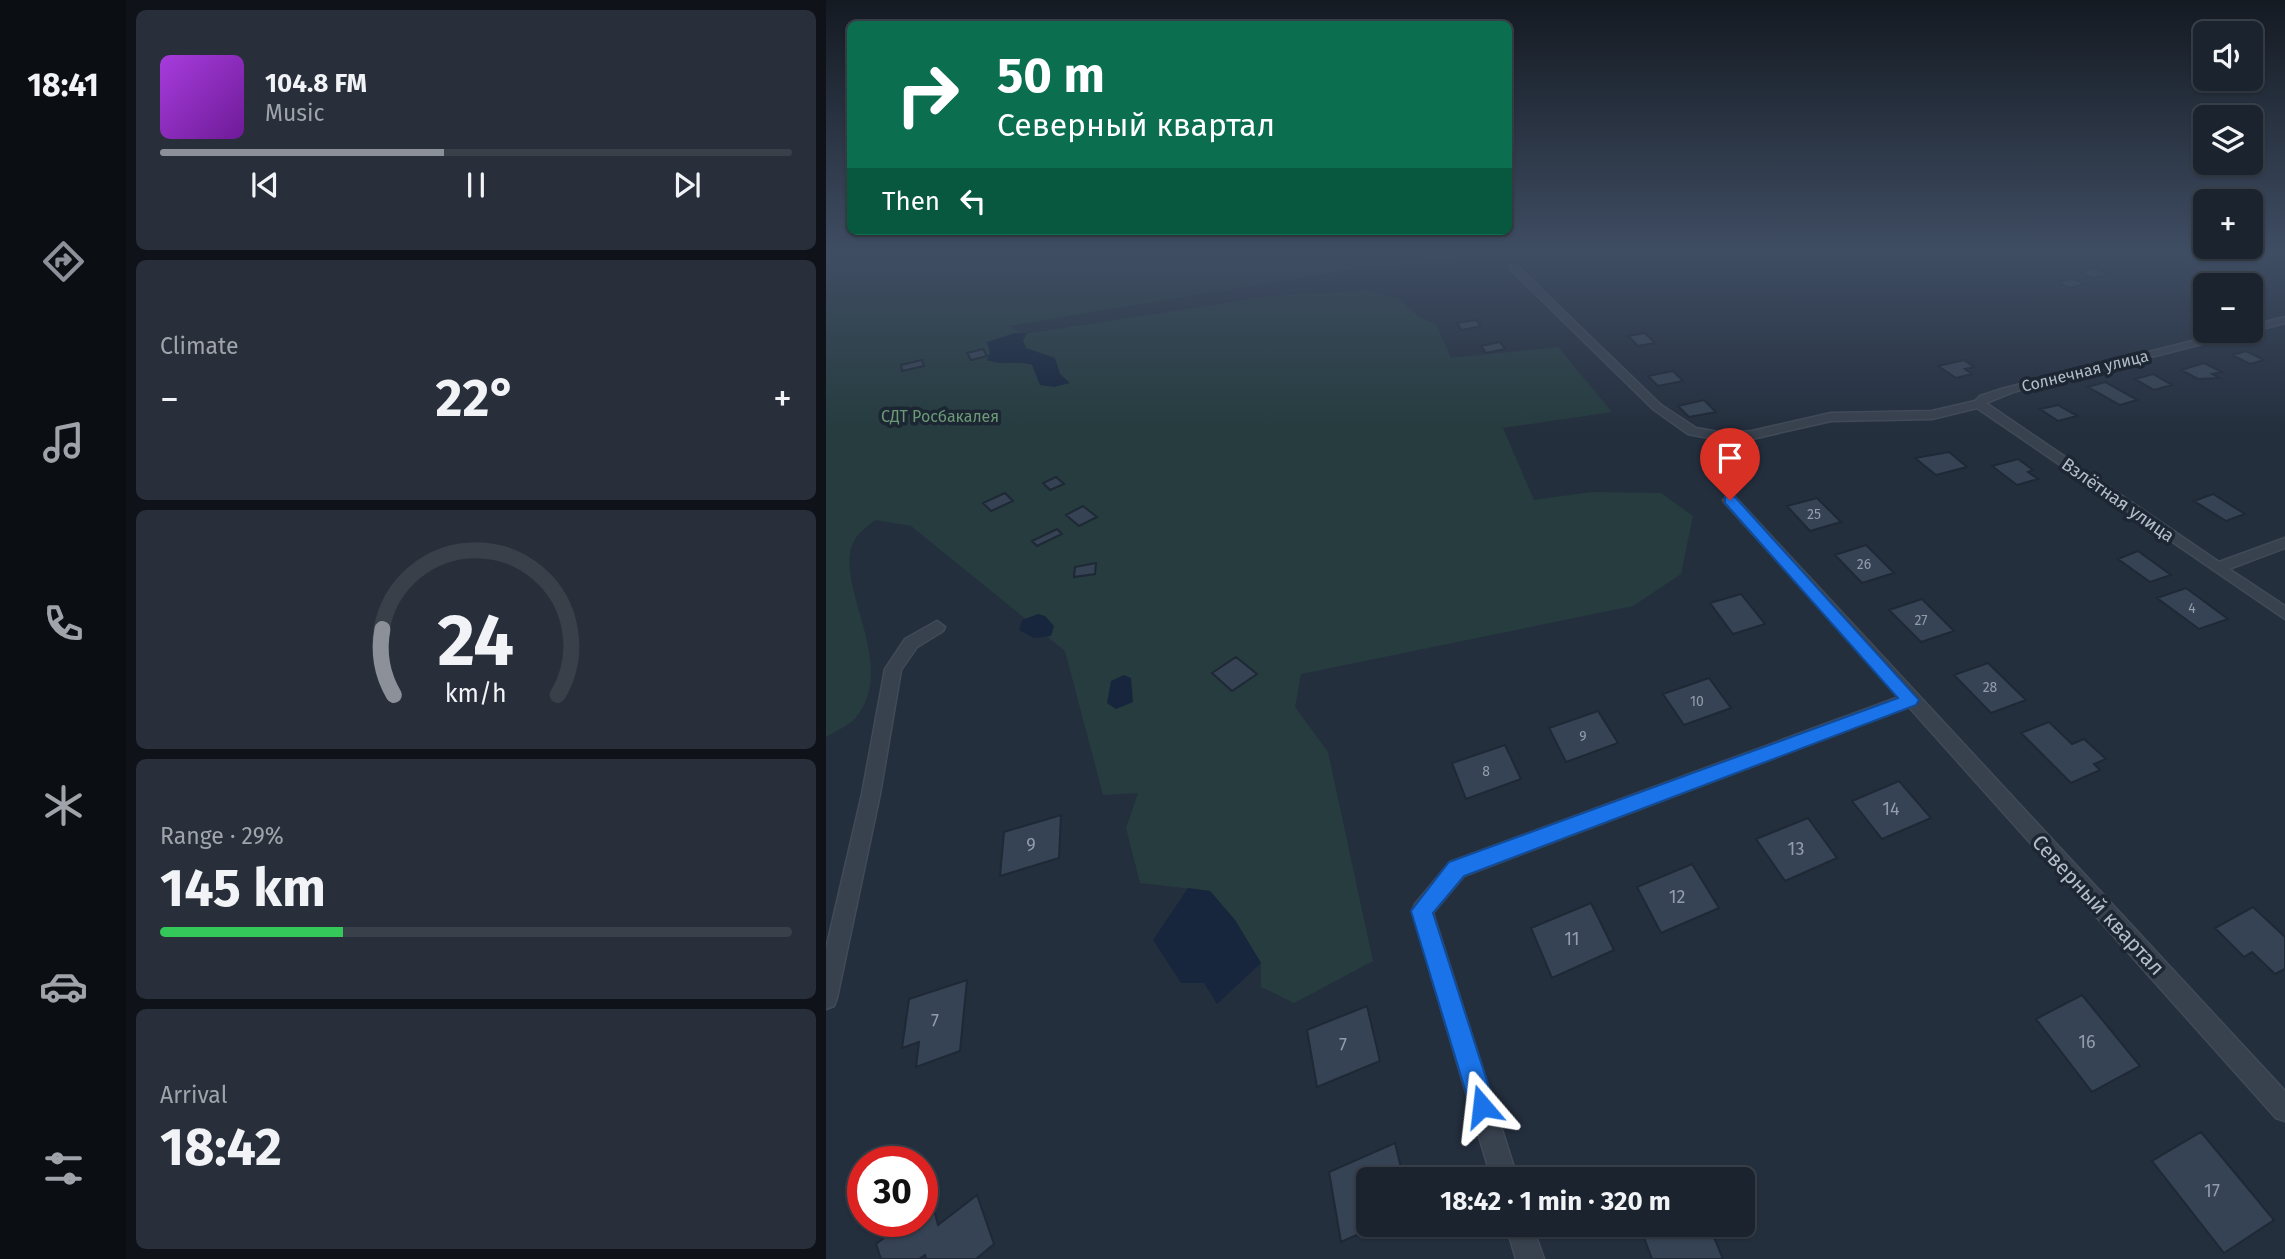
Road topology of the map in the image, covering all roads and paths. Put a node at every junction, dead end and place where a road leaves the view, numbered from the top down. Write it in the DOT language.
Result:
graph roads {
  1 [pos="1558,311"];
  2 [pos="2285,320"];
  3 [pos="2263,326"];
  4 [pos="2195,343"];
  5 [pos="1979,404"];
  6 [pos="1730,500"];
  7 [pos="2285,543"];
  8 [pos="2217,568"];
  9 [pos="2285,614"];
  10 [pos="937,627"];
  11 [pos="1910,700"];
  12 [pos="826,998"];
  13 [pos="2285,1109"];
  14 [pos="1501,1167"];
  15 [pos="1523,1237"];
  16 [pos="1530,1259"];
  1 -- 5 [label="street"];
  2 -- 3 [label="street"];
  4 -- 5 [label="street, Солнечная улица"];
  5 -- 8 [label="street, Взлётная улица"];
  6 -- 11 [label="street, Северный квартал"];
  7 -- 8 [label="street"];
  8 -- 9 [label="street, Взлётная улица"];
  10 -- 12 [label="street"];
  11 -- 13 [label="street, Северный квартал"];
  11 -- 14 [label="street"];
  15 -- 16 [label="street"];
}
